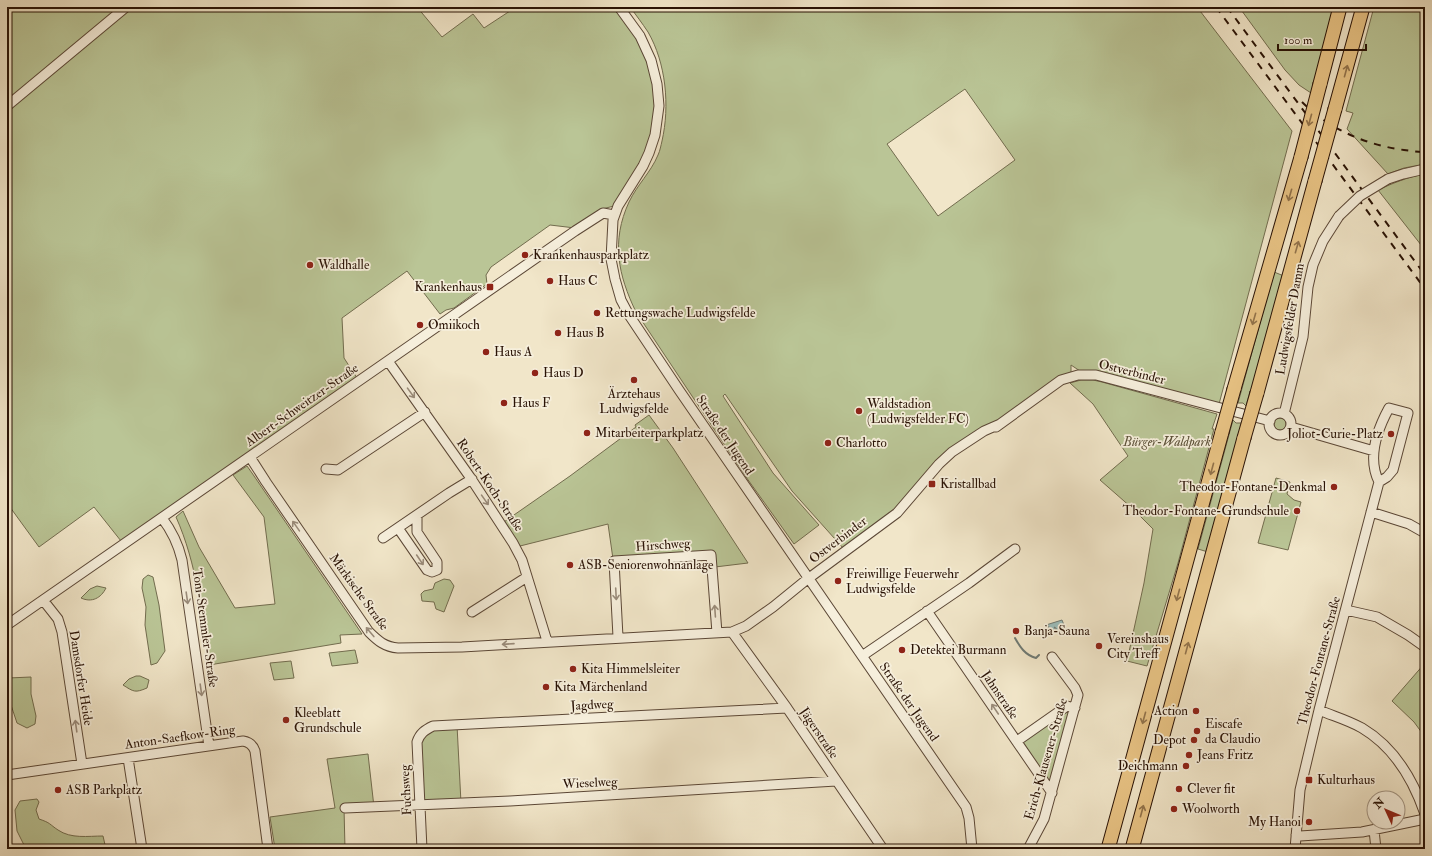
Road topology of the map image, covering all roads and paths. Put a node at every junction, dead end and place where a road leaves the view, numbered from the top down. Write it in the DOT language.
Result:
graph roads {
  1 [pos="126,7"];
  2 [pos="619,7"];
  3 [pos="1340,7"];
  4 [pos="1363,7"];
  5 [pos="7,106"];
  6 [pos="1425,169"];
  7 [pos="614,215"];
  8 [pos="388,361"];
  9 [pos="425,412"];
  10 [pos="1284,414"];
  11 [pos="1270,421"];
  12 [pos="1291,427"];
  13 [pos="1374,451"];
  14 [pos="250,457"];
  15 [pos="326,469"];
  16 [pos="472,479"];
  17 [pos="1379,482"];
  18 [pos="1371,512"];
  19 [pos="416,515"];
  20 [pos="162,518"];
  21 [pos="398,528"];
  22 [pos="1425,533"];
  23 [pos="383,538"];
  24 [pos="1015,549"];
  25 [pos="527,577"];
  26 [pos="809,578"];
  27 [pos="43,600"];
  28 [pos="1346,610"];
  29 [pos="927,611"];
  30 [pos="472,612"];
  31 [pos="7,625"];
  32 [pos="732,632"];
  33 [pos="717,633"];
  34 [pos="618,638"];
  35 [pos="547,642"];
  36 [pos="1425,647"];
  37 [pos="862,656"];
  38 [pos="1052,657"];
  39 [pos="787,708"];
  40 [pos="1075,708"];
  41 [pos="1319,710"];
  42 [pos="423,731"];
  43 [pos="1017,741"];
  44 [pos="209,746"];
  45 [pos="128,758"];
  46 [pos="82,764"];
  47 [pos="7,775"];
  48 [pos="836,781"];
  49 [pos="1052,793"];
  50 [pos="420,805"];
  51 [pos="346,808"];
  52 [pos="1425,814"];
  53 [pos="1425,819"];
  54 [pos="1406,823"];
  55 [pos="1374,830"];
  56 [pos="1296,835"];
  57 [pos="142,849"];
  58 [pos="268,849"];
  59 [pos="422,849"];
  60 [pos="883,849"];
  61 [pos="972,849"];
  62 [pos="1028,849"];
  63 [pos="1108,849"];
  64 [pos="1132,849"];
  65 [pos="1295,849"];
  66 [pos="1376,849"];
  1 -- 5 [label="street"];
  2 -- 7 [label="street, Straße der Jugend"];
  3 -- 63 [label="highway, one-way, bridge"];
  64 -- 4 [label="highway, one-way, bridge"];
  6 -- 10 [label="street, Ludwigsfelder Damm, bridge"];
  7 -- 8 [label="street, Albert-Schweitzer-Straße"];
  7 -- 26 [label="street, Straße der Jugend"];
  8 -- 9 [label="street, Robert-Koch-Straße, one-way"];
  8 -- 14 [label="street, Albert-Schweitzer-Straße"];
  9 -- 15 [label="street"];
  9 -- 16 [label="street, Robert-Koch-Straße"];
  10 -- 11 [label="street"];
  10 -- 12 [label="street"];
  11 -- 12 [label="street"];
  11 -- 26 [label="street, Ostverbinder"];
  12 -- 13 [label="street"];
  13 -- 17 [label="street"];
  13 -- 17 [label="street"];
  14 -- 20 [label="street, Albert-Schweitzer-Straße"];
  35 -- 14 [label="street, Märkische Straße, one-way"];
  16 -- 19 [label="street"];
  16 -- 25 [label="street, Robert-Koch-Straße, one-way"];
  17 -- 18 [label="street, Theodor-Fontane-Straße"];
  18 -- 22 [label="street"];
  18 -- 28 [label="street, Theodor-Fontane-Straße"];
  19 -- 21 [label="street"];
  21 -- 19 [label="street, one-way"];
  20 -- 27 [label="street, Albert-Schweitzer-Straße"];
  20 -- 44 [label="street, Toni-Stemmler-Straße, one-way"];
  21 -- 23 [label="street"];
  24 -- 29 [label="street"];
  25 -- 30 [label="street"];
  25 -- 35 [label="street, Robert-Koch-Straße"];
  26 -- 32 [label="street"];
  26 -- 37 [label="street, Straße der Jugend"];
  27 -- 31 [label="street, Albert-Schweitzer-Straße"];
  46 -- 27 [label="street, Damsdorfer Heide, one-way"];
  28 -- 36 [label="street"];
  28 -- 41 [label="street, Theodor-Fontane-Straße"];
  29 -- 37 [label="street"];
  43 -- 29 [label="street, Jahnstraße, one-way"];
  32 -- 33 [label="street"];
  32 -- 39 [label="street, Jägerstraße"];
  33 -- 34 [label="street"];
  33 -- 34 [label="street, Hirschweg, one-way"];
  34 -- 35 [label="street"];
  37 -- 61 [label="street, Straße der Jugend"];
  38 -- 40 [label="street, Erich-Klausener-Straße"];
  39 -- 42 [label="street, Jagdweg"];
  39 -- 48 [label="street, Jägerstraße"];
  40 -- 43 [label="street"];
  40 -- 49 [label="street, Erich-Klausener-Straße"];
  41 -- 52 [label="street"];
  41 -- 56 [label="street, Theodor-Fontane-Straße"];
  42 -- 50 [label="street, Fuchsweg"];
  43 -- 49 [label="street, Jahnstraße"];
  44 -- 45 [label="street, Anton-Saefkow-Ring"];
  44 -- 58 [label="street, Anton-Saefkow-Ring"];
  45 -- 46 [label="street, Anton-Saefkow-Ring"];
  45 -- 57 [label="street"];
  46 -- 47 [label="street, Anton-Saefkow-Ring"];
  48 -- 50 [label="street, Wieselweg"];
  48 -- 60 [label="street, Jägerstraße"];
  49 -- 62 [label="street, Erich-Klausener-Straße"];
  50 -- 51 [label="street, Wieselweg"];
  50 -- 59 [label="street, Fuchsweg"];
  53 -- 54 [label="street"];
  55 -- 56 [label="street"];
  55 -- 66 [label="street"];
  56 -- 65 [label="street, Theodor-Fontane-Straße"];
}
